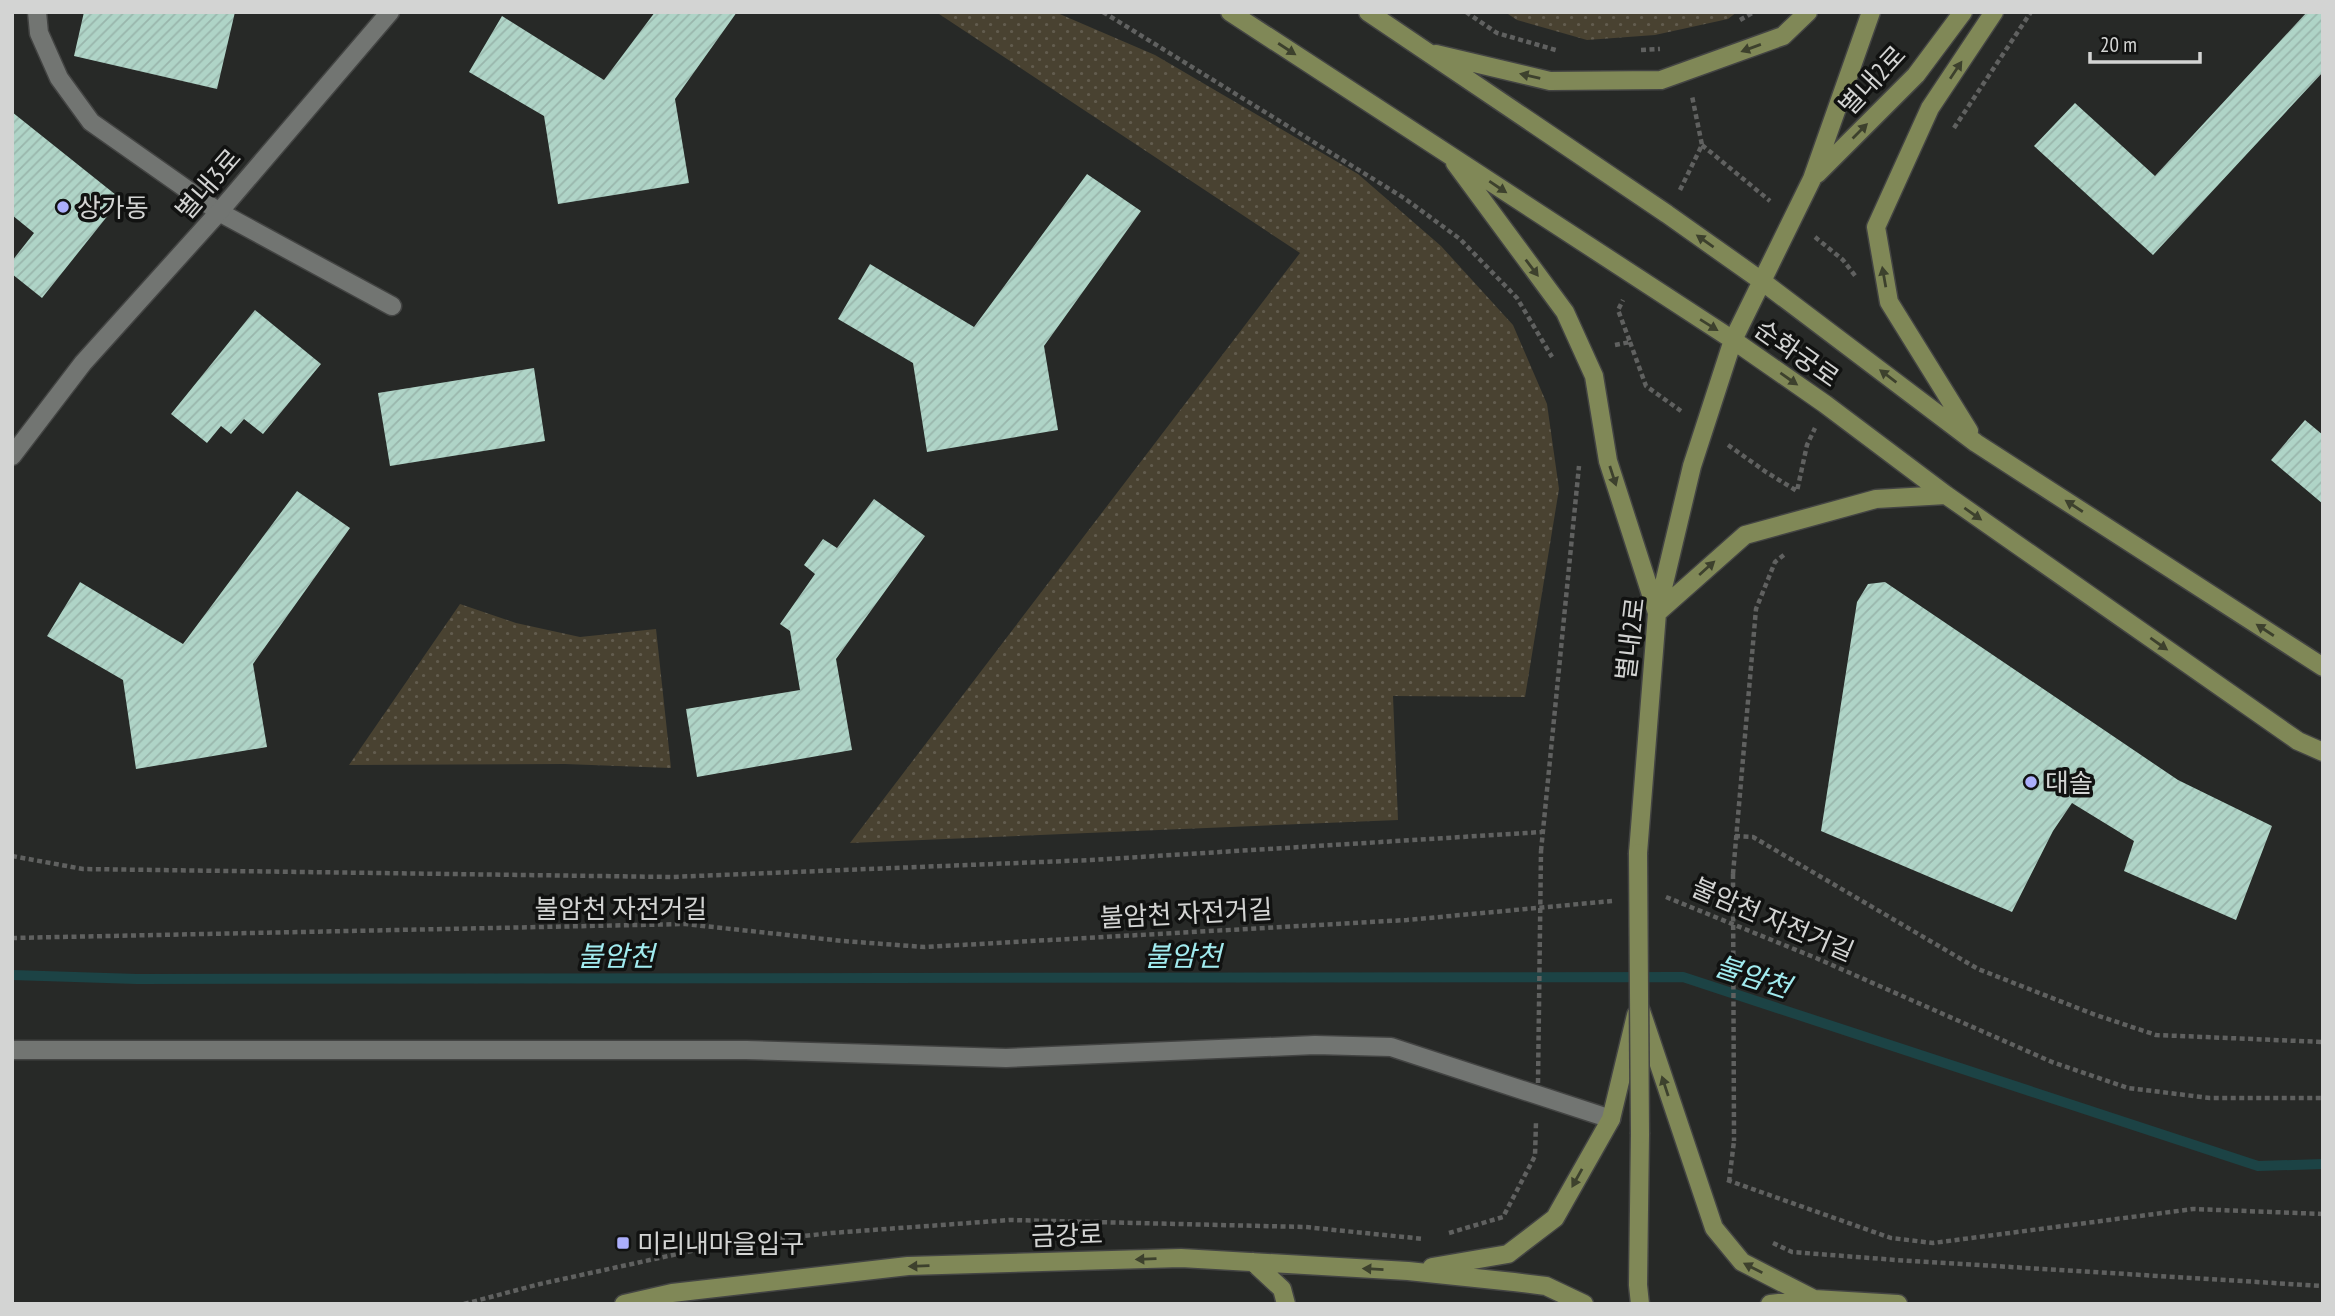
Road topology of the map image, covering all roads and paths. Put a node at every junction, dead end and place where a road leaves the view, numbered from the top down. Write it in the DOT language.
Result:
graph roads {
  1 [pos="37,12"];
  2 [pos="390,12"];
  3 [pos="1103,12"];
  4 [pos="1230,12"];
  5 [pos="1368,12"];
  6 [pos="1466,12"];
  7 [pos="1808,12"];
  8 [pos="1871,12"];
  9 [pos="1963,12"];
  10 [pos="1994,12"];
  11 [pos="2031,12"];
  12 [pos="1670,48"];
  13 [pos="1631,50"];
  14 [pos="1426,51"];
  15 [pos="1567,54"];
  16 [pos="1691,88"];
  17 [pos="1948,138"];
  18 [pos="1702,145"];
  19 [pos="1448,154"];
  20 [pos="1730,168"];
  21 [pos="1812,179"];
  22 [pos="1678,192"];
  23 [pos="219,212"];
  24 [pos="1763,282"];
  25 [pos="392,306"];
  26 [pos="1618,310"];
  27 [pos="1733,340"];
  28 [pos="1630,342"];
  29 [pos="1615,345"];
  30 [pos="1555,361"];
  31 [pos="1646,386"];
  32 [pos="1976,443"];
  33 [pos="1807,445"];
  34 [pos="12,456"];
  35 [pos="1579,465"];
  36 [pos="1766,472"];
  37 [pos="1946,495"];
  38 [pos="1793,548"];
  39 [pos="1657,613"];
  40 [pos="2323,667"];
  41 [pos="2323,752"];
  42 [pos="1542,832"];
  43 [pos="1735,836"];
  44 [pos="12,856"];
  45 [pos="1655,898"];
  46 [pos="1615,901"];
  47 [pos="12,937"];
  48 [pos="1639,1004"];
  49 [pos="2323,1042"];
  50 [pos="12,1050"];
  51 [pos="1537,1088"];
  52 [pos="2323,1098"];
  53 [pos="1611,1119"];
  54 [pos="1693,1168"];
  55 [pos="1729,1181"];
  56 [pos="1728,1189"];
  57 [pos="2323,1214"];
  58 [pos="1440,1236"];
  59 [pos="1428,1240"];
  60 [pos="1767,1241"];
  61 [pos="1253,1262"];
  62 [pos="1408,1271"];
  63 [pos="2323,1286"];
  64 [pos="1814,1298"];
  65 [pos="464,1304"];
  66 [pos="624,1304"];
  67 [pos="1286,1304"];
  68 [pos="1584,1304"];
  69 [pos="1639,1304"];
  70 [pos="1770,1304"];
  71 [pos="1898,1304"];
  1 -- 23 [label="street"];
  2 -- 23 [label="street, 별내3로"];
  3 -- 30 [label="path"];
  4 -- 19 [label="street, 순화궁로, one-way"];
  5 -- 14 [label="street, 순화궁로"];
  6 -- 15 [label="path"];
  7 -- 14 [label="street, one-way"];
  8 -- 21 [label="street, 별내2로"];
  21 -- 9 [label="street, 별내2로, one-way"];
  32 -- 10 [label="street, one-way"];
  11 -- 17 [label="path"];
  12 -- 13 [label="path"];
  24 -- 14 [label="street, 순화궁로, one-way"];
  16 -- 18 [label="path"];
  18 -- 20 [label="path"];
  18 -- 22 [label="path"];
  19 -- 27 [label="street, 순화궁로, one-way"];
  19 -- 39 [label="street, one-way"];
  21 -- 24 [label="street, 별내2로"];
  23 -- 25 [label="street"];
  23 -- 34 [label="street, 별내3로"];
  24 -- 27 [label="street, 별내2로"];
  32 -- 24 [label="street, 순화궁로, one-way"];
  26 -- 28 [label="path"];
  27 -- 37 [label="street, 순화궁로, one-way"];
  27 -- 39 [label="street, 별내2로"];
  28 -- 29 [label="path"];
  28 -- 31 [label="path"];
  40 -- 32 [label="street, 순화궁로, one-way"];
  33 -- 36 [label="path"];
  35 -- 42 [label="path"];
  39 -- 37 [label="street, one-way"];
  37 -- 41 [label="street, 순화궁로, one-way"];
  38 -- 43 [label="path"];
  39 -- 48 [label="street, 별내2로, bridge"];
  42 -- 44 [label="path"];
  42 -- 51 [label="path, bridge"];
  43 -- 49 [label="path"];
  43 -- 55 [label="path, bridge"];
  45 -- 52 [label="path, 불암천 자전거길"];
  46 -- 47 [label="path, 불암천 자전거길"];
  48 -- 53 [label="street, bridge"];
  54 -- 48 [label="street, one-way, bridge"];
  48 -- 69 [label="street, 별내2로, bridge"];
  50 -- 51 [label="street"];
  51 -- 53 [label="street"];
  51 -- 58 [label="path"];
  53 -- 62 [label="street, one-way"];
  54 -- 55 [label="path"];
  64 -- 54 [label="street, one-way"];
  55 -- 56 [label="path"];
  55 -- 57 [label="path"];
  59 -- 65 [label="path"];
  60 -- 63 [label="path"];
  62 -- 61 [label="street, 금강로, one-way"];
  61 -- 66 [label="street, 금강로, one-way"];
  61 -- 67 [label="street"];
  62 -- 68 [label="street, 금강로"];
  64 -- 70 [label="street"];
  64 -- 71 [label="street"];
}
